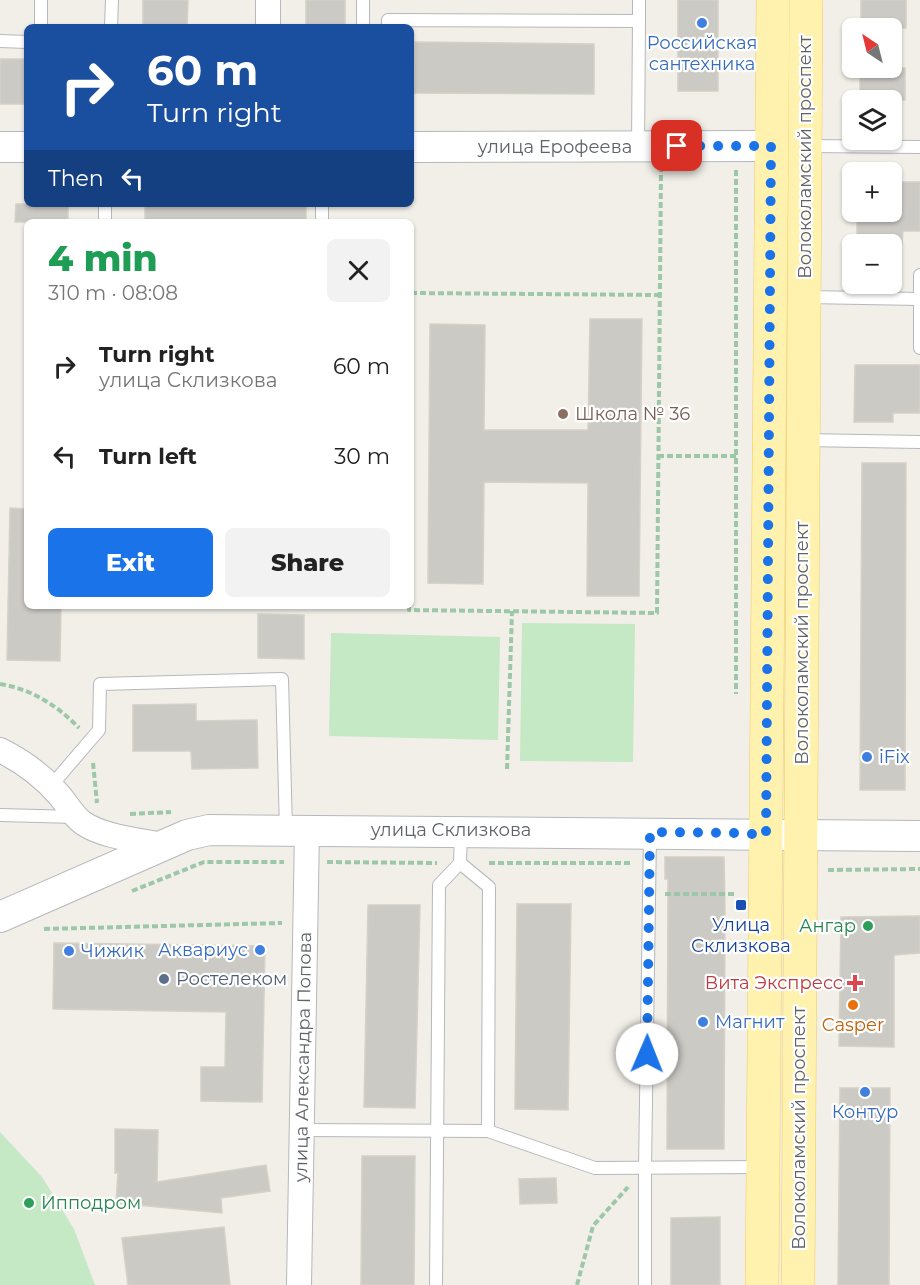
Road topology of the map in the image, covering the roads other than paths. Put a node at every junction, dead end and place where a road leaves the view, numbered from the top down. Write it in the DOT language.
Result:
graph roads {
  1 [pos="41,0"];
  2 [pos="112,0"];
  3 [pos="268,0"];
  4 [pos="363,0"];
  5 [pos="639,0"];
  6 [pos="772,0"];
  7 [pos="806,0"];
  8 [pos="639,21"];
  9 [pos="41,24"];
  10 [pos="111,24"];
  11 [pos="268,24"];
  12 [pos="363,24"];
  13 [pos="388,24"];
  14 [pos="0,41"];
  15 [pos="24,42"];
  16 [pos="638,146"];
  17 [pos="771,146"];
  18 [pos="805,146"];
  19 [pos="0,147"];
  20 [pos="24,147"];
  21 [pos="414,147"];
  22 [pos="920,147"];
  23 [pos="920,275"];
  24 [pos="804,297"];
  25 [pos="920,299"];
  26 [pos="920,348"];
  27 [pos="803,440"];
  28 [pos="920,442"];
  29 [pos="0,750"];
  30 [pos="51,786"];
  31 [pos="87,812"];
  32 [pos="0,815"];
  33 [pos="296,830"];
  34 [pos="461,830"];
  35 [pos="650,832"];
  36 [pos="766,835"];
  37 [pos="801,835"];
  38 [pos="920,836"];
  39 [pos="163,845"];
  40 [pos="460,863"];
  41 [pos="0,917"];
  42 [pos="302,1130"];
  43 [pos="437,1130"];
  44 [pos="488,1131"];
  45 [pos="763,1167"];
  46 [pos="645,1168"];
  47 [pos="299,1285"];
  48 [pos="436,1285"];
  49 [pos="645,1285"];
  50 [pos="762,1285"];
  51 [pos="798,1285"];
  1 -- 9 [label="lane"];
  2 -- 10 [label="lane"];
  3 -- 11 [label="street"];
  4 -- 12 [label="lane"];
  5 -- 8 [label="lane"];
  6 -- 17 [label="main road, Волоколамский проспект"];
  7 -- 18 [label="main road, Волоколамский проспект"];
  8 -- 13 [label="lane"];
  8 -- 16 [label="lane"];
  14 -- 15 [label="lane"];
  16 -- 17 [label="street, улица Ерофеева"];
  16 -- 21 [label="street, улица Ерофеева"];
  17 -- 36 [label="main road, Волоколамский проспект"];
  18 -- 22 [label="lane"];
  18 -- 24 [label="main road, Волоколамский проспект"];
  19 -- 20 [label="street"];
  23 -- 25 [label="lane"];
  24 -- 25 [label="lane"];
  24 -- 27 [label="main road, Волоколамский проспект"];
  25 -- 26 [label="lane"];
  27 -- 28 [label="lane"];
  27 -- 37 [label="main road, Волоколамский проспект"];
  29 -- 30 [label="street"];
  30 -- 31 [label="street"];
  30 -- 33 [label="lane"];
  31 -- 32 [label="lane"];
  31 -- 39 [label="street"];
  33 -- 34 [label="street, улица Склизкова"];
  33 -- 39 [label="street, улица Склизкова"];
  33 -- 42 [label="street, улица Александра Попова"];
  34 -- 35 [label="street, улица Склизкова"];
  34 -- 40 [label="lane"];
  35 -- 36 [label="street, улица Склизкова"];
  35 -- 46 [label="lane"];
  36 -- 37 [label="street, улица Склизкова"];
  36 -- 45 [label="main road, Волоколамский проспект"];
  37 -- 38 [label="street, улица Склизкова"];
  37 -- 51 [label="main road, Волоколамский проспект"];
  39 -- 41 [label="street, улица Склизкова"];
  40 -- 43 [label="lane"];
  40 -- 44 [label="lane"];
  42 -- 43 [label="lane"];
  42 -- 47 [label="street, улица Александра Попова"];
  43 -- 44 [label="lane"];
  43 -- 48 [label="lane"];
  44 -- 46 [label="lane"];
  45 -- 46 [label="lane"];
  45 -- 50 [label="main road, Волоколамский проспект"];
  46 -- 49 [label="lane"];
}
